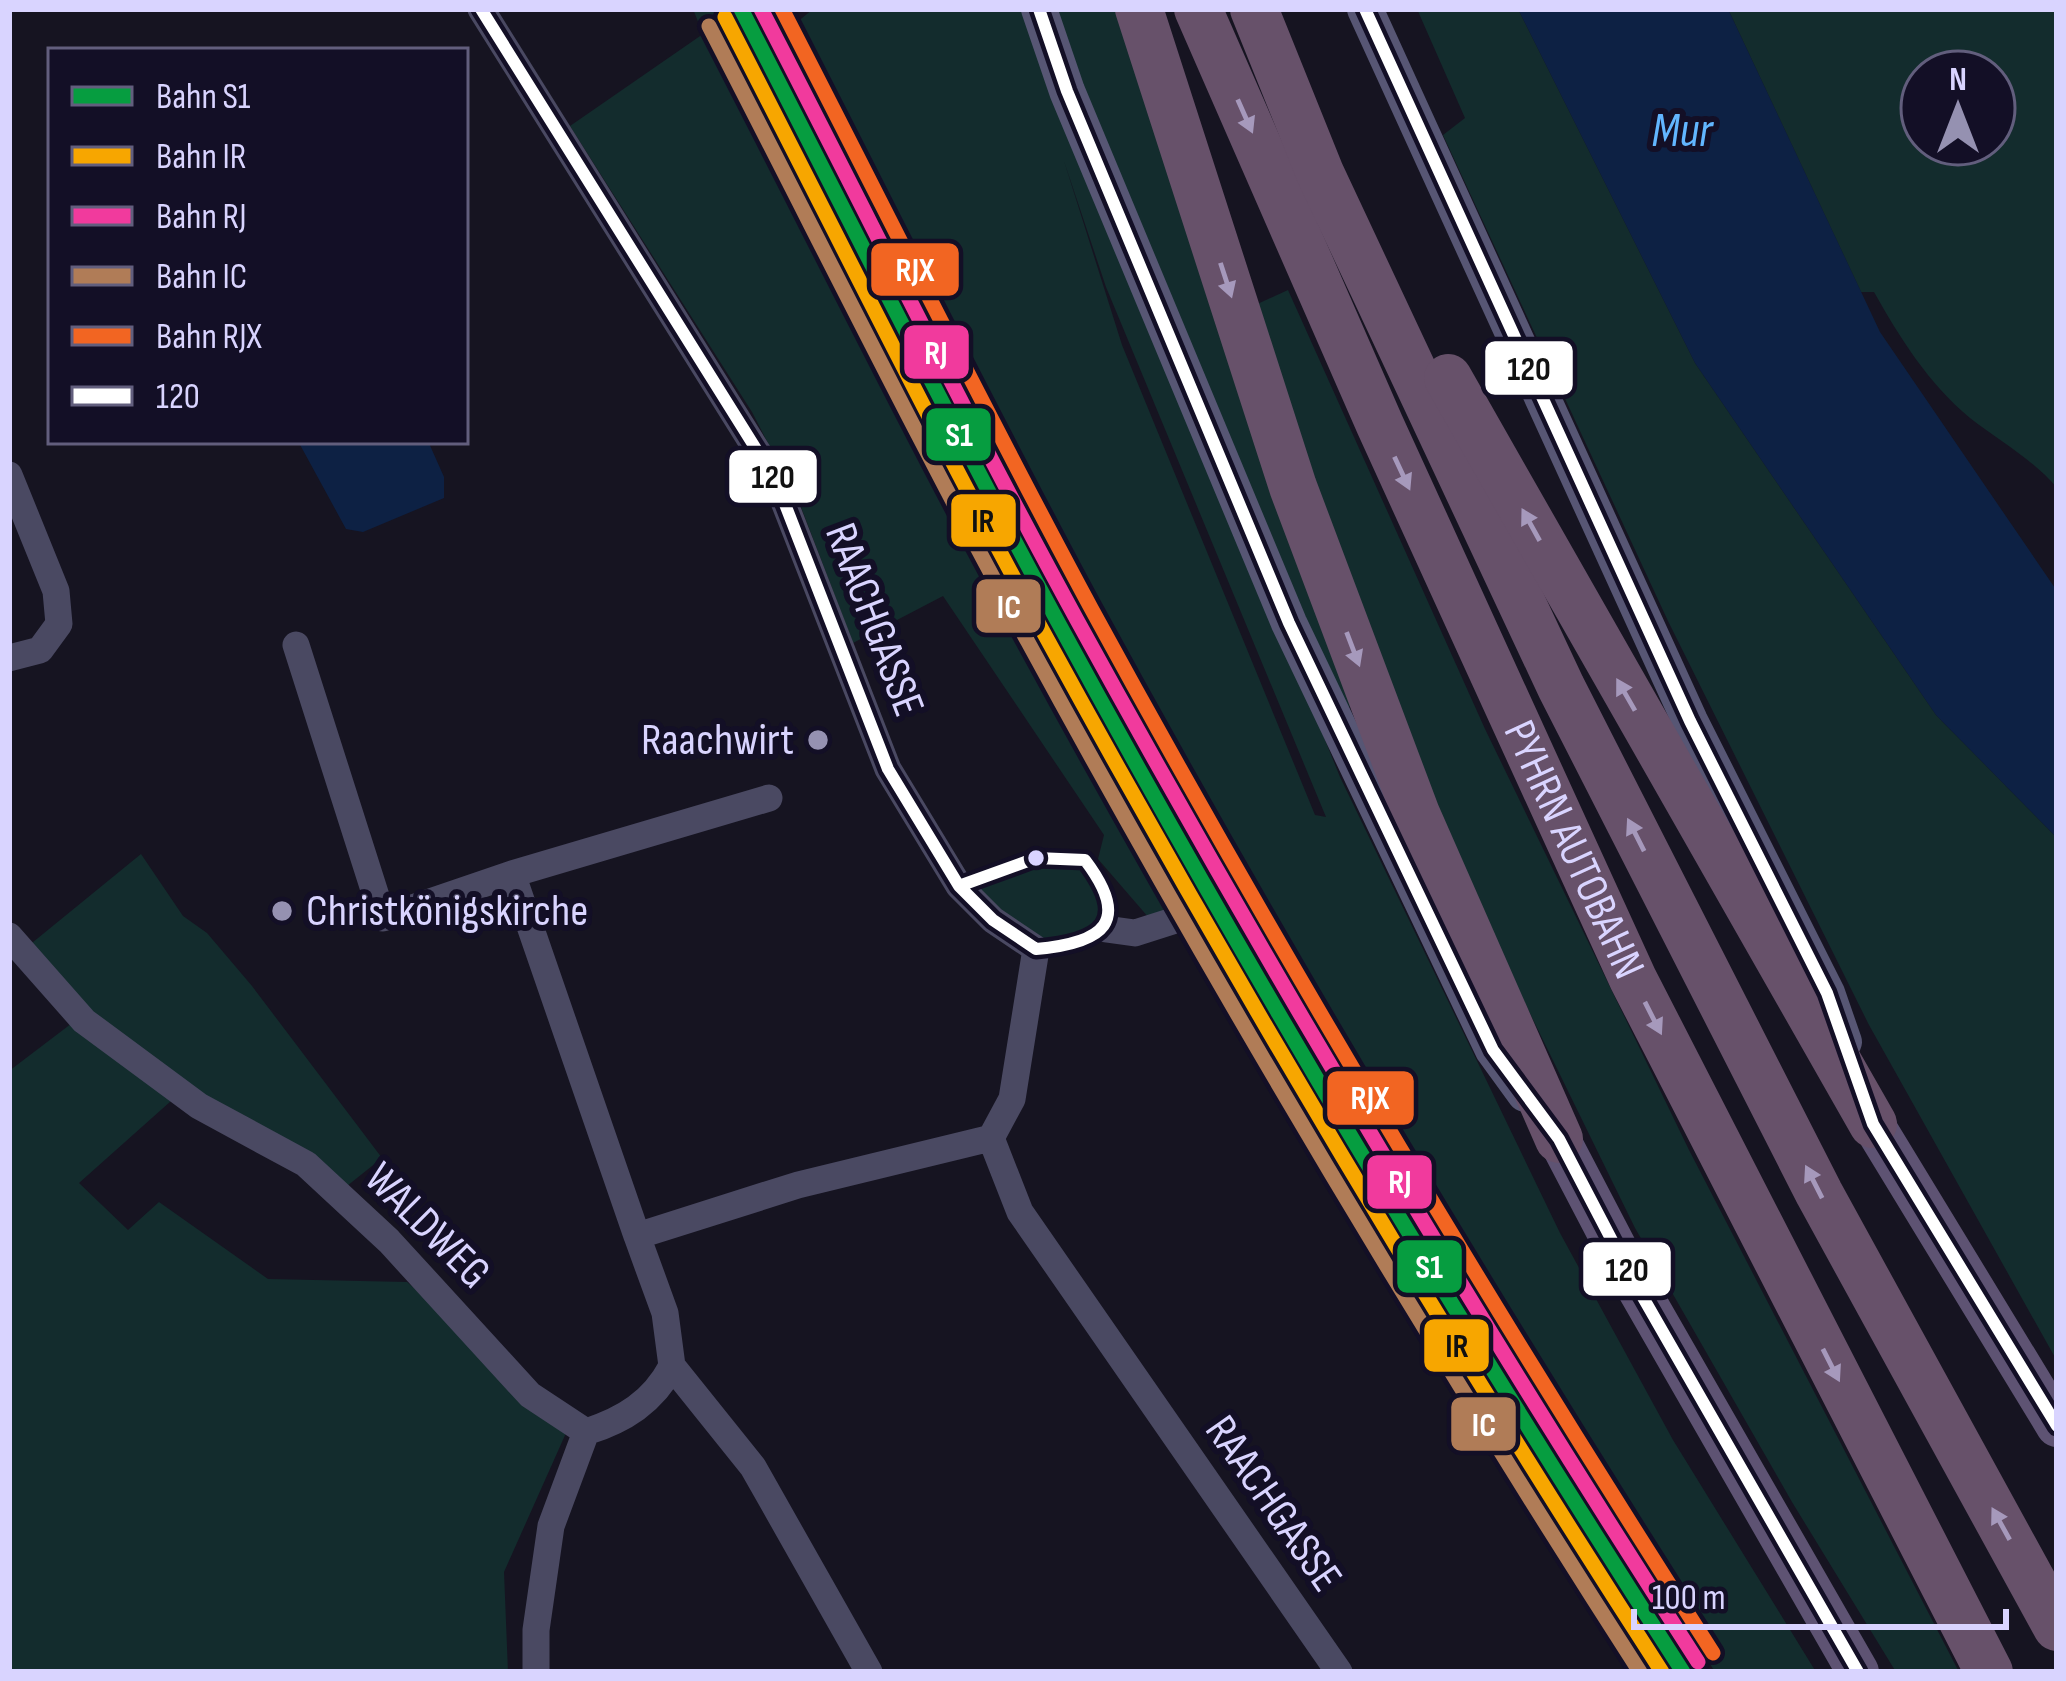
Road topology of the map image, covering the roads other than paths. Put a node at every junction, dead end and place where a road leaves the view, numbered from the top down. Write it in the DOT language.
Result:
graph roads {
  1 [pos="481,9"];
  2 [pos="1039,9"];
  3 [pos="1139,9"];
  4 [pos="1198,9"];
  5 [pos="1365,9"];
  6 [pos="1263,29"];
  7 [pos="9,475"];
  8 [pos="296,645"];
  9 [pos="9,658"];
  10 [pos="769,799"];
  11 [pos="512,874"];
  12 [pos="1183,918"];
  13 [pos="1106,929"];
  14 [pos="9,935"];
  15 [pos="1874,1124"];
  16 [pos="991,1138"];
  17 [pos="1558,1139"];
  18 [pos="637,1236"];
  19 [pos="672,1366"];
  20 [pos="2057,1426"];
  21 [pos="586,1432"];
  22 [pos="2057,1627"];
  23 [pos="536,1672"];
  24 [pos="869,1672"];
  25 [pos="1339,1672"];
  26 [pos="1858,1672"];
  27 [pos="1989,1672"];
  1 -- 16 [label="street, RAACHGASSE"];
  2 -- 17 [label="main road"];
  3 -- 17 [label="highway, one-way"];
  4 -- 27 [label="highway, PYHRN AUTOBAHN, one-way"];
  5 -- 15 [label="main road"];
  15 -- 6 [label="highway, one-way"];
  22 -- 6 [label="highway, PYHRN AUTOBAHN, one-way"];
  7 -- 9 [label="street"];
  8 -- 11 [label="street"];
  10 -- 11 [label="street"];
  11 -- 18 [label="street"];
  12 -- 13 [label="street"];
  14 -- 21 [label="street, WALDWEG"];
  15 -- 20 [label="main road"];
  16 -- 18 [label="street"];
  16 -- 25 [label="street, RAACHGASSE"];
  17 -- 26 [label="main road"];
  18 -- 19 [label="street"];
  19 -- 21 [label="street"];
  19 -- 24 [label="street"];
  21 -- 23 [label="street"];
}
